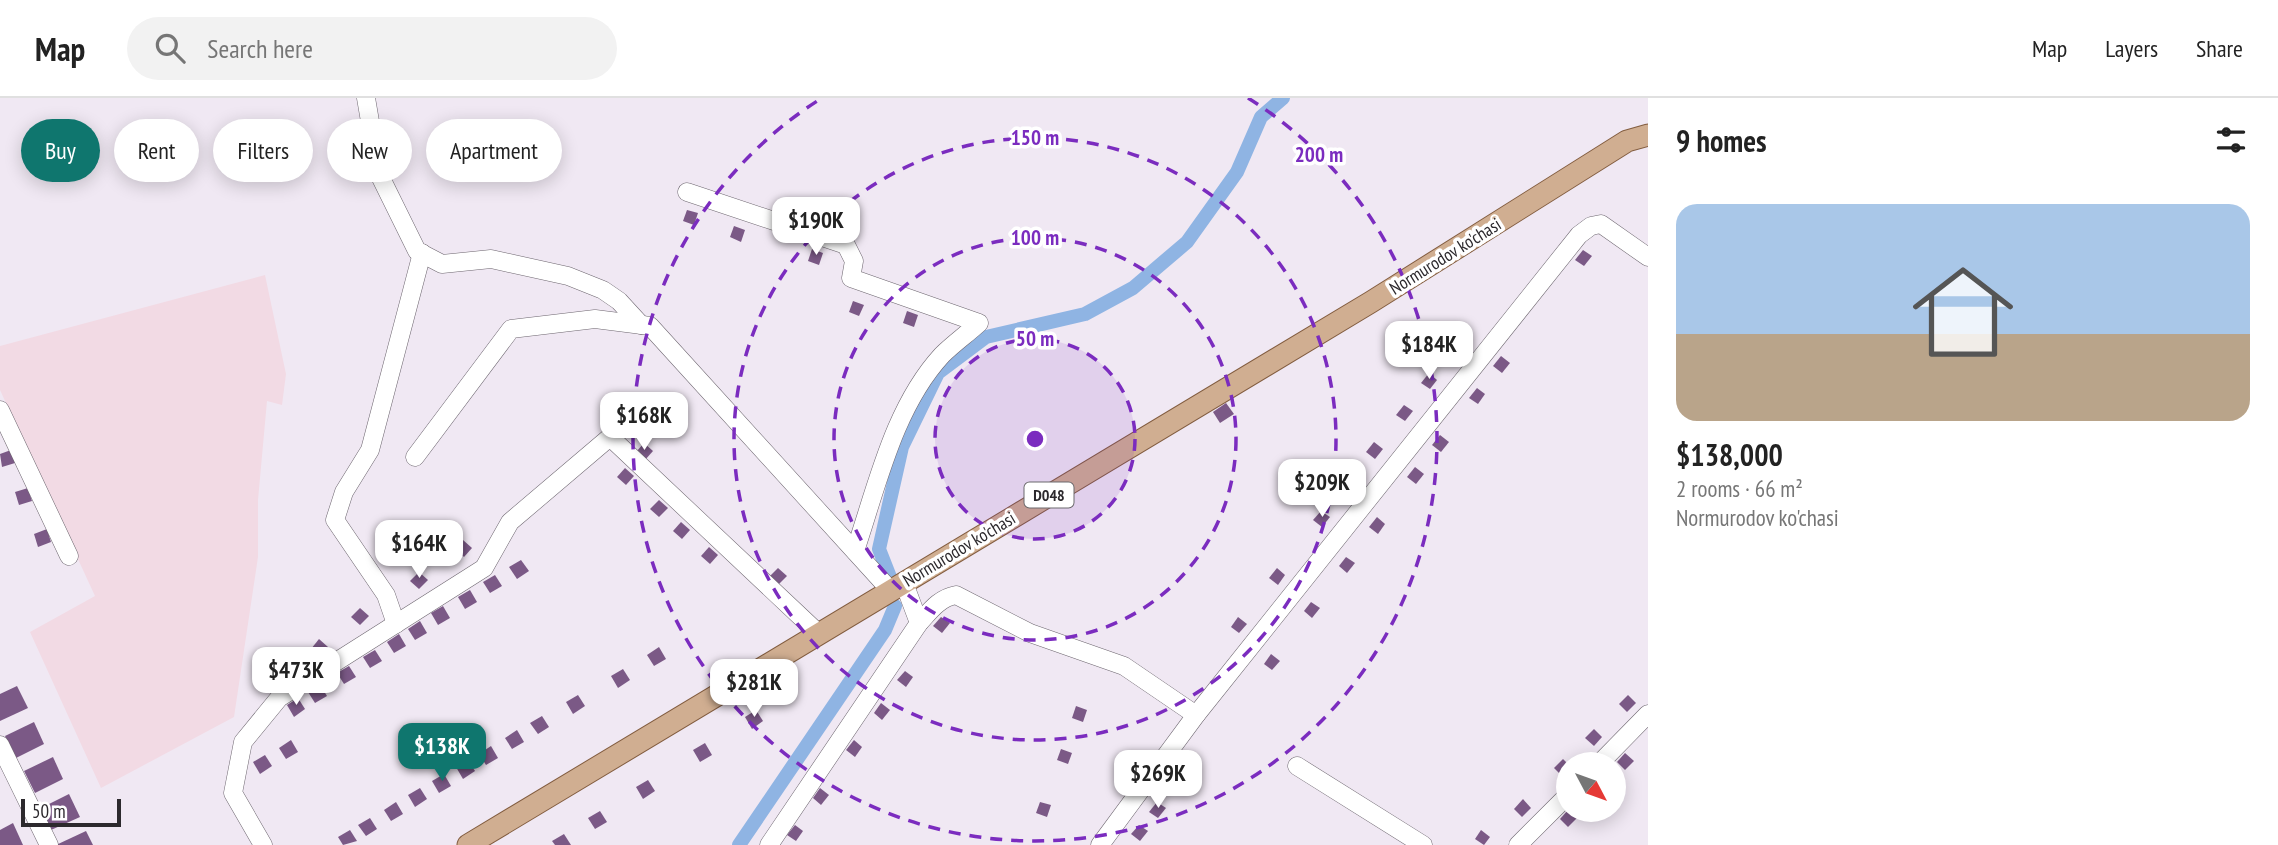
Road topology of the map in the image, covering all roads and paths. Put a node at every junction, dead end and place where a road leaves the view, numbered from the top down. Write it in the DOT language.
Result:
graph roads {
  1 [pos="366,98"];
  2 [pos="1638,138"];
  3 [pos="687,192"];
  4 [pos="422,253"];
  5 [pos="1648,257"];
  6 [pos="641,324"];
  7 [pos="0,410"];
  8 [pos="415,457"];
  9 [pos="855,551"];
  10 [pos="69,556"];
  11 [pos="897,587"];
  12 [pos="919,623"];
  13 [pos="396,624"];
  14 [pos="819,634"];
  15 [pos="1648,714"];
  16 [pos="1196,715"];
  17 [pos="0,744"];
  18 [pos="1611,752"];
  19 [pos="1297,766"];
  20 [pos="1556,807"];
  21 [pos="49,845"];
  22 [pos="263,845"];
  23 [pos="468,845"];
  24 [pos="769,845"];
  25 [pos="1100,845"];
  26 [pos="1423,845"];
  27 [pos="1518,845"];
  1 -- 4 [label="street"];
  2 -- 11 [label="main road, Normurodov ko'chasi / D048"];
  3 -- 9 [label="street"];
  4 -- 6 [label="street"];
  4 -- 13 [label="street"];
  5 -- 16 [label="street"];
  6 -- 8 [label="street"];
  6 -- 9 [label="street"];
  7 -- 10 [label="street"];
  9 -- 11 [label="street"];
  11 -- 12 [label="street"];
  11 -- 14 [label="main road, Normurodov ko'chasi / D048"];
  12 -- 16 [label="street"];
  12 -- 24 [label="street"];
  13 -- 14 [label="street"];
  13 -- 22 [label="street"];
  14 -- 23 [label="main road, Normurodov ko'chasi / D048"];
  15 -- 18 [label="street"];
  16 -- 25 [label="street"];
  17 -- 21 [label="street"];
  19 -- 26 [label="street"];
  20 -- 27 [label="street"];
}
